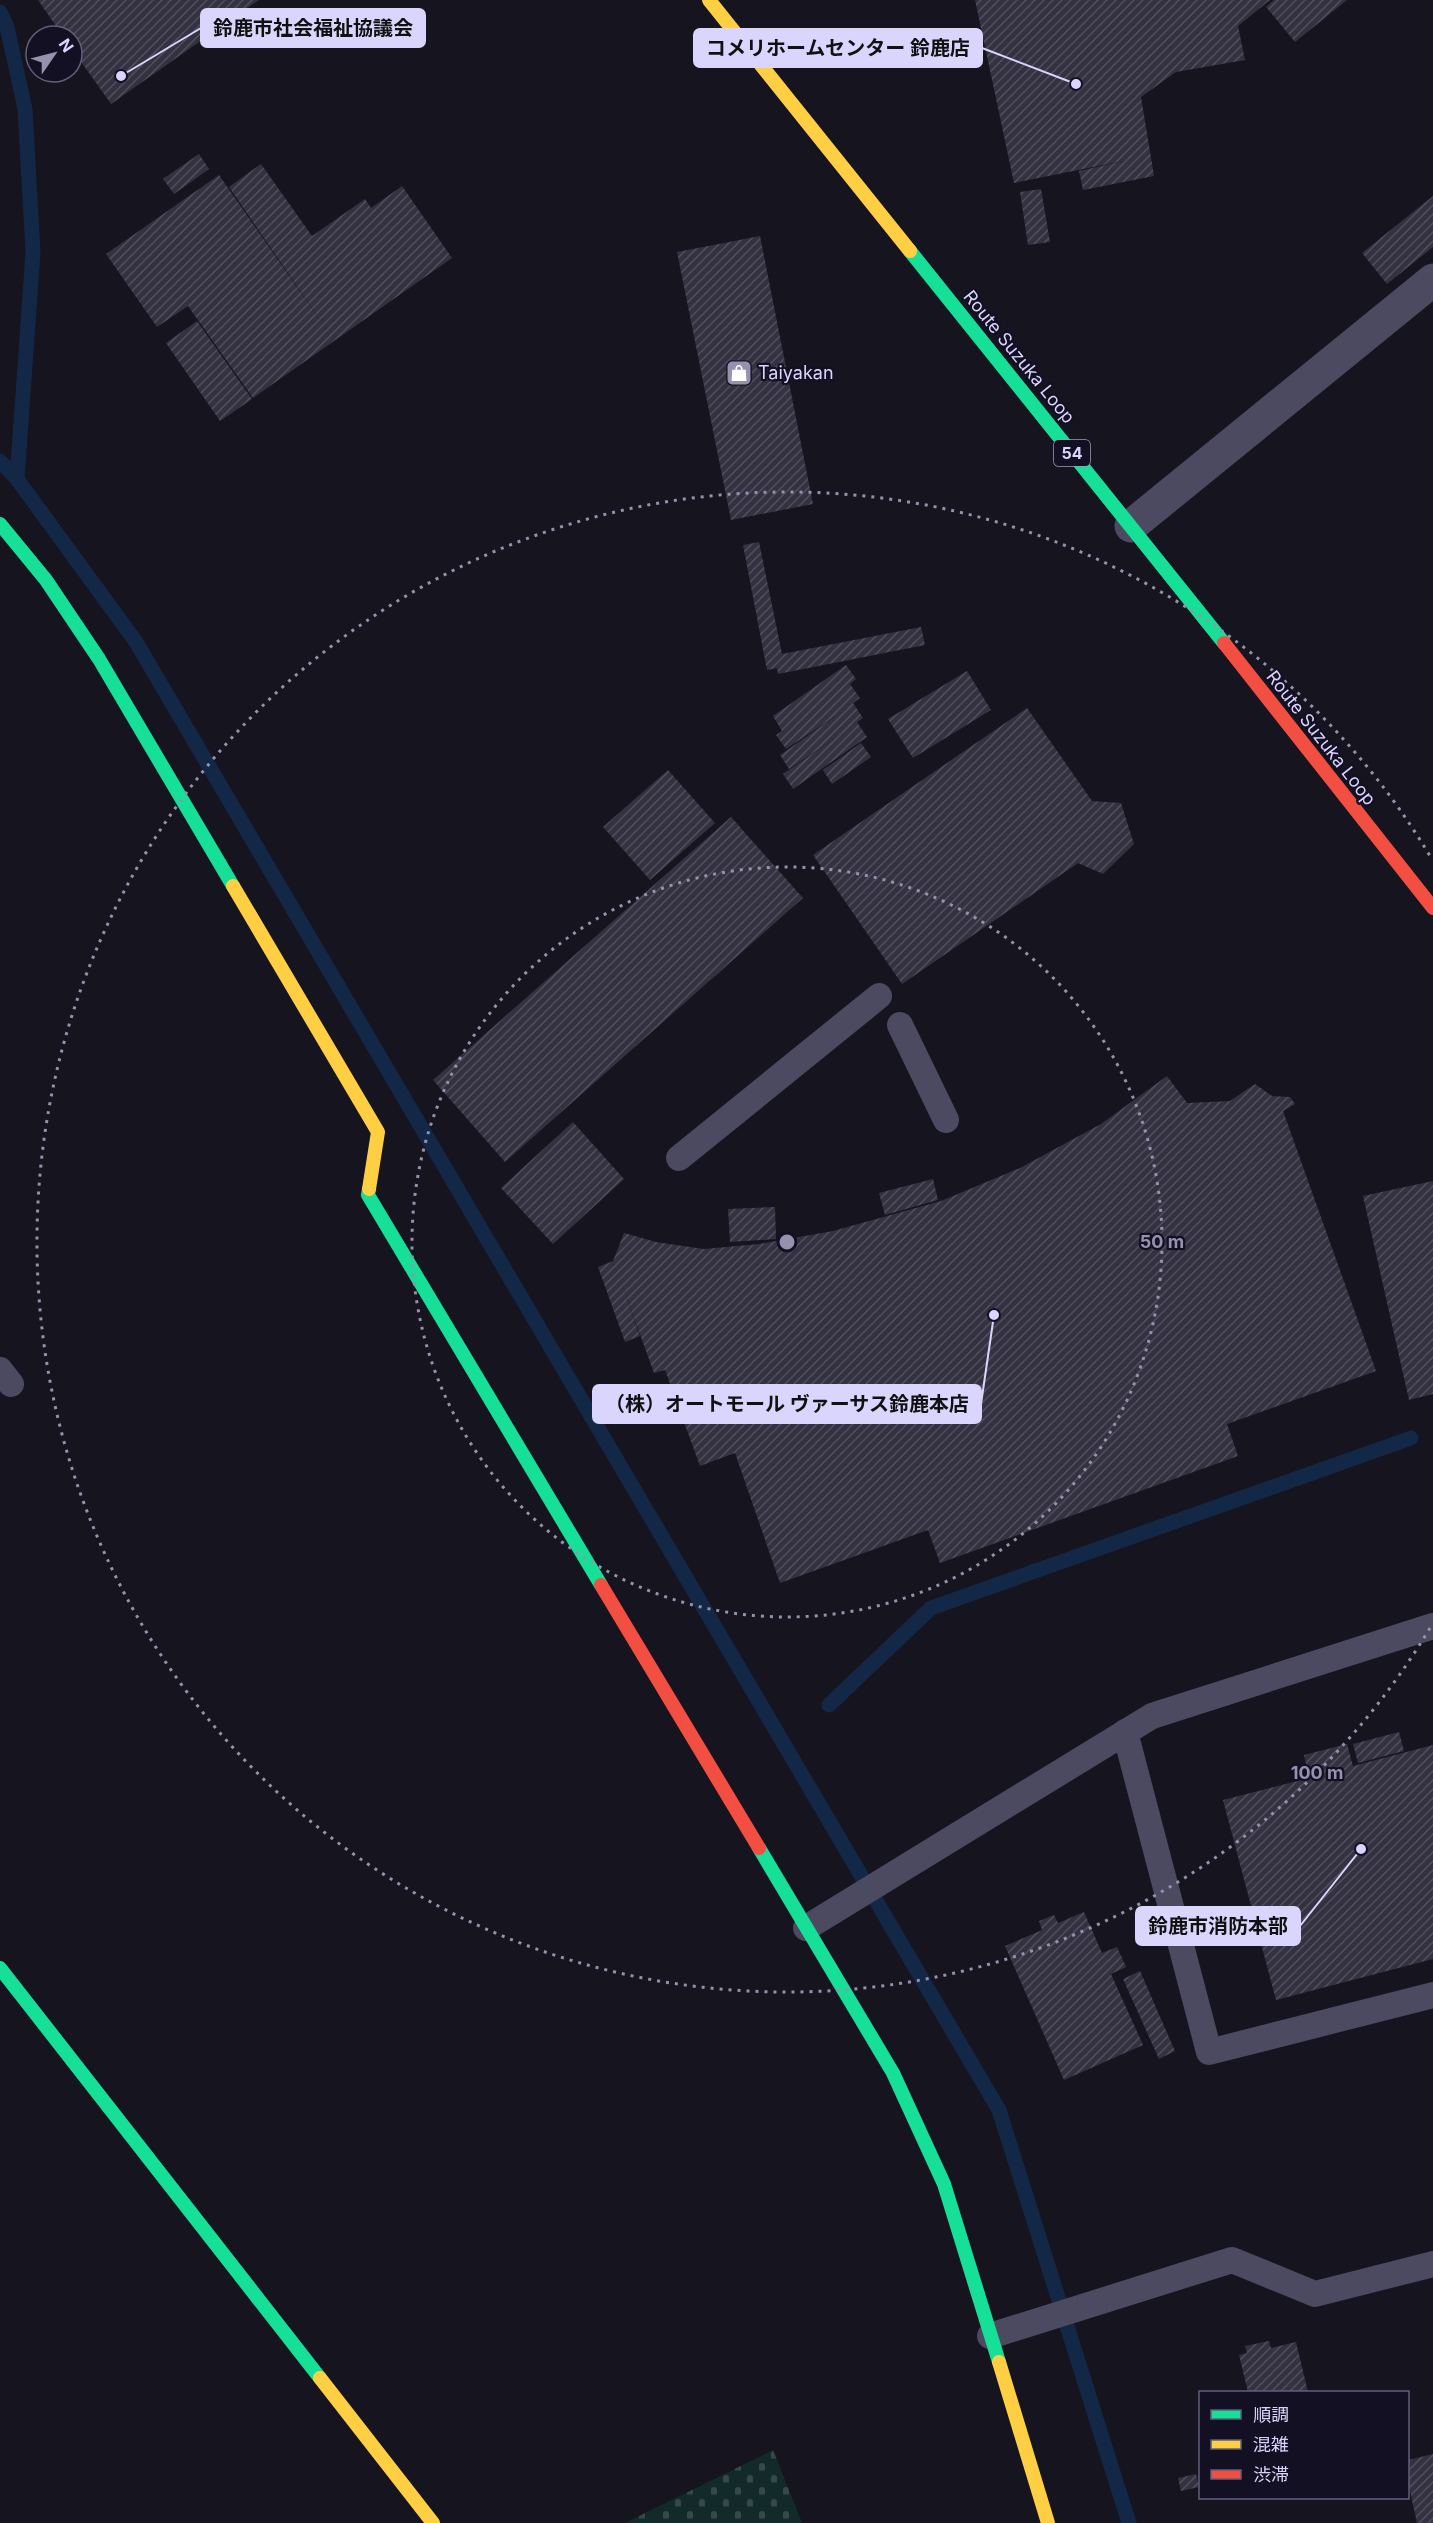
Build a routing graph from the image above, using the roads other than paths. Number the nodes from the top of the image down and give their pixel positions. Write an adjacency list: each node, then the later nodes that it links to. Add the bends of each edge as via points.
1 (709, 0): 4 (street, Route Suzuka Loop / 54)
2 (1433, 280): 4 (street)
3 (0, 524): 12 (street, via 46,580 99,659 378,1132 368,1195)
4 (1131, 526): 5 (street, Route Suzuka Loop / 54)
5 (1433, 908)
6 (879, 996): 9 (lane)
7 (900, 1025): 8 (lane)
8 (946, 1119)
9 (679, 1158)
10 (1433, 1626): 11 (lane, via 1152,1716)
11 (1125, 1732): 12 (lane); 14 (lane, via 1209,2052)
12 (806, 1928): 16 (street, via 892,2073 944,2184)
13 (0, 1968): 17 (street)
14 (1433, 1995)
15 (1433, 2264): 16 (lane, via 1315,2294 1232,2260)
16 (990, 2336): 18 (street)
17 (433, 2523)
18 (1048, 2523)

